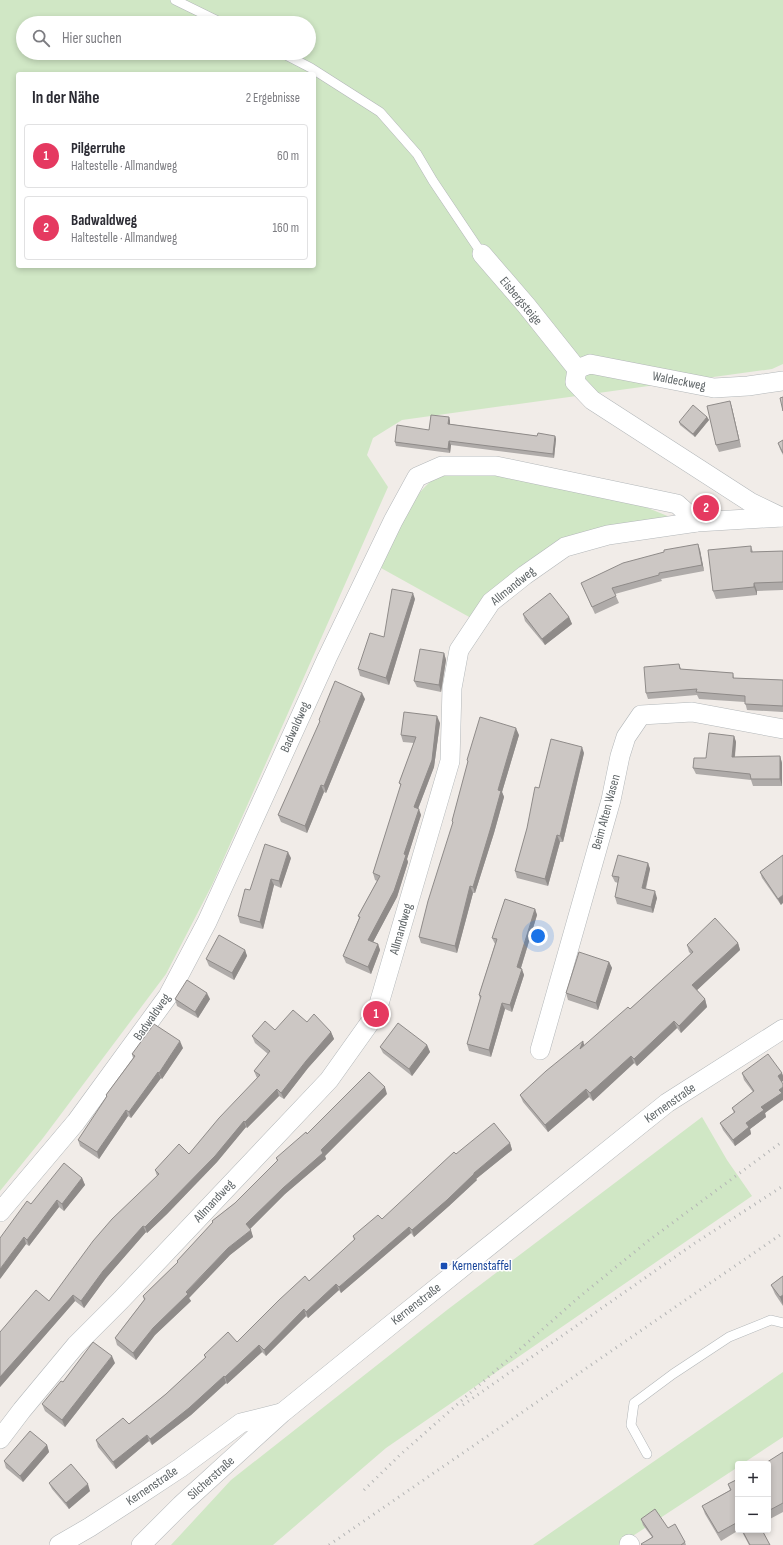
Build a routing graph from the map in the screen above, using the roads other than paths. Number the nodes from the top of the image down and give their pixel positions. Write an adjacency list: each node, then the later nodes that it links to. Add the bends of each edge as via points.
1 (176, 0): 2 (lane)
2 (208, 16)
3 (296, 60): 4 (lane, Eisbergsteige, via 380,112 418,154)
4 (482, 254): 5 (street, Eisbergsteige)
5 (576, 369): 6 (street, Waldeckweg, via 590,364 714,388); 7 (street, Eisbergsteige, via 575,382 592,400 750,502)
6 (783, 381)
7 (783, 518): 8 (street, Allmandweg)
8 (697, 522): 12 (street, Badwaldweg, via 677,504 496,466 442,466 417,478 327,658 207,922 168,996 76,1122); 15 (street, Allmandweg, via 608,535 565,548 491,602 459,650 452,688 450,761 376,1014 329,1080 76,1345)
9 (783, 729): 11 (street, Beim Alten Wasen, via 692,712 641,715 626,737 620,756 611,800)
10 (783, 1029): 14 (street, Kernenstraße, via 667,1103)
11 (540, 1050)
12 (0, 1212)
13 (783, 1323): 16 (lane, via 772,1320 729,1337 634,1403 631,1425)
14 (282, 1413): 17 (street, Kernenstraße, via 241,1423 180,1468); 18 (street, Silcherstraße)
15 (0, 1439)
16 (647, 1454)
17 (59, 1545)
18 (141, 1545)

